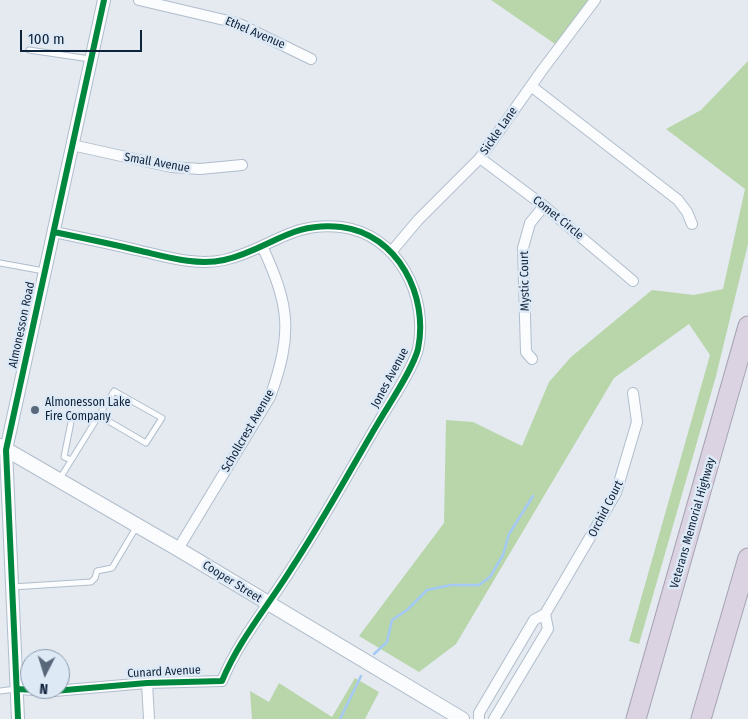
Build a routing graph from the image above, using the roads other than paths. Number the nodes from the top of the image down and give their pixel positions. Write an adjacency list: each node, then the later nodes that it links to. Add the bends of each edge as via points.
1 (104, 0): 5 (street, Almonesson Road)
2 (139, 0): 6 (street, Ethel Avenue, via 237,23)
3 (595, 0): 7 (street, Sickle Lane)
4 (30, 50): 5 (lane)
5 (91, 59): 8 (street, Almonesson Road)
6 (310, 59)
7 (531, 86): 9 (street, Sickle Lane); 12 (street, via 678,200)
8 (72, 145): 10 (street, Small Avenue, via 171,167 200,170); 13 (street, Almonesson Road)
9 (480, 158): 11 (street, Comet Circle); 15 (street, Sickle Lane)
10 (242, 164)
11 (544, 206): 18 (street, Comet Circle); 20 (street, Mystic Court, via 530,223 523,248 526,352)
12 (692, 224)
13 (54, 232): 14 (street, Jones Avenue, via 196,262 223,260); 17 (street, Almonesson Road)
14 (262, 246): 15 (street, Jones Avenue, via 287,233 320,226 362,234); 29 (street, Schollcrest Avenue, via 282,296 285,313 287,334 279,371 270,397)
15 (392, 251): 32 (street, Jones Avenue, via 410,278 418,302 418,350 310,541)
16 (0, 263): 17 (lane)
17 (45, 271): 24 (street, Almonesson Road)
18 (633, 282)
19 (748, 326): 42 (highway, Veterans Memorial Highway)
20 (532, 359)
21 (634, 393): 33 (street, Orchid Court, via 636,422 616,493)
22 (98, 416): 22 (lane, via 114,391 162,418 146,443); 25 (lane)
23 (71, 422): 25 (lane, via 64,457)
24 (3, 448): 26 (main road, Cooper Street); 27 (street, Almonesson Road)
25 (71, 460): 26 (lane)
26 (58, 480): 28 (main road, Cooper Street)
27 (4, 507): 31 (street, Almonesson Road)
28 (137, 525): 29 (main road, Cooper Street); 31 (lane, via 112,568 96,571 91,582)
29 (178, 549): 32 (main road, Cooper Street)
30 (748, 558): 43 (highway)
31 (12, 587): 35 (street, Almonesson Road)
32 (269, 604): 34 (street, Cunard Avenue, via 258,617 222,681); 39 (main road, Cooper Street)
33 (545, 614): 40 (street, Orchid Court, via 534,620 479,713); 41 (street, Orchid Court, via 548,629)
34 (147, 683): 35 (street, Cunard Avenue, via 54,691); 38 (street)
35 (17, 689): 36 (lane); 37 (street, Almonesson Road)
36 (0, 691)
37 (18, 719)
38 (149, 719)
39 (462, 719)
40 (479, 719)
41 (494, 719)
42 (636, 719)
43 (701, 719)

